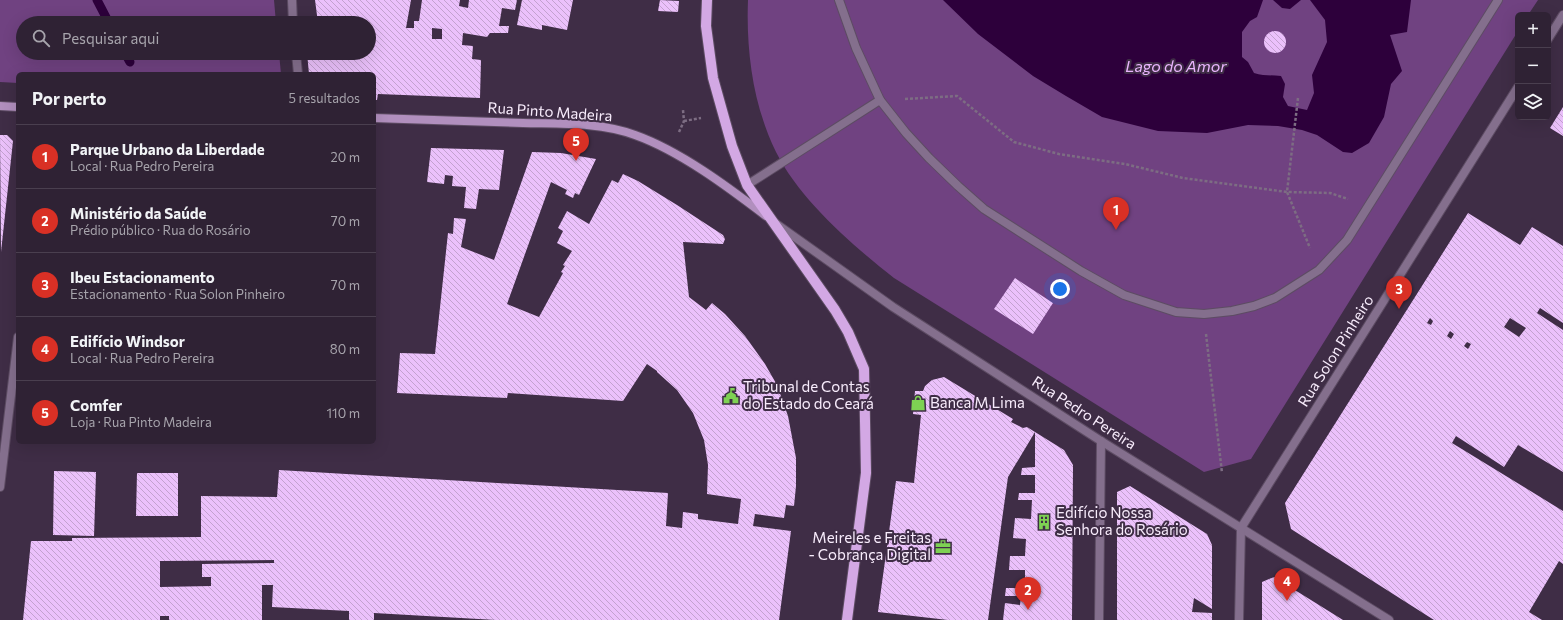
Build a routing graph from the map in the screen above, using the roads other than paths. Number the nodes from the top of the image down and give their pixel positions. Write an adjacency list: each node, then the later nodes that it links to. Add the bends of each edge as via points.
1 (292, 0): 6 (street)
2 (707, 0): 15 (main road, via 706,26 713,78 732,146)
3 (839, 0): 11 (street, via 856,48)
4 (1498, 0): 11 (street, via 1347,240 1319,270 1268,300 1232,311 1204,314 1176,312 1124,295 1081,271 984,209 906,133)
5 (1563, 15): 7 (street)
6 (293, 16)
7 (1551, 34)
8 (297, 60): 9 (street)
9 (298, 72)
10 (1515, 92): 20 (street, Rua Solon Pinheiro)
11 (880, 100): 15 (street)
12 (0, 106): 13 (main road)
13 (16, 107)
14 (376, 118): 16 (main road, Rua Pinto Madeira, via 559,124 603,127 634,134 670,151 730,189)
15 (747, 185): 16 (main road)
16 (772, 220): 18 (street, Rua Pedro Pereira, via 893,307); 21 (main road, via 848,332 864,369 866,473)
17 (16, 354): 19 (street)
18 (1102, 441): 20 (street, Rua Pedro Pereira); 22 (street)
19 (0, 487)
20 (1241, 528): 23 (street); 24 (street, Rua Pedro Pereira)
21 (847, 620)
22 (1099, 620)
23 (1239, 620)
24 (1389, 620)

